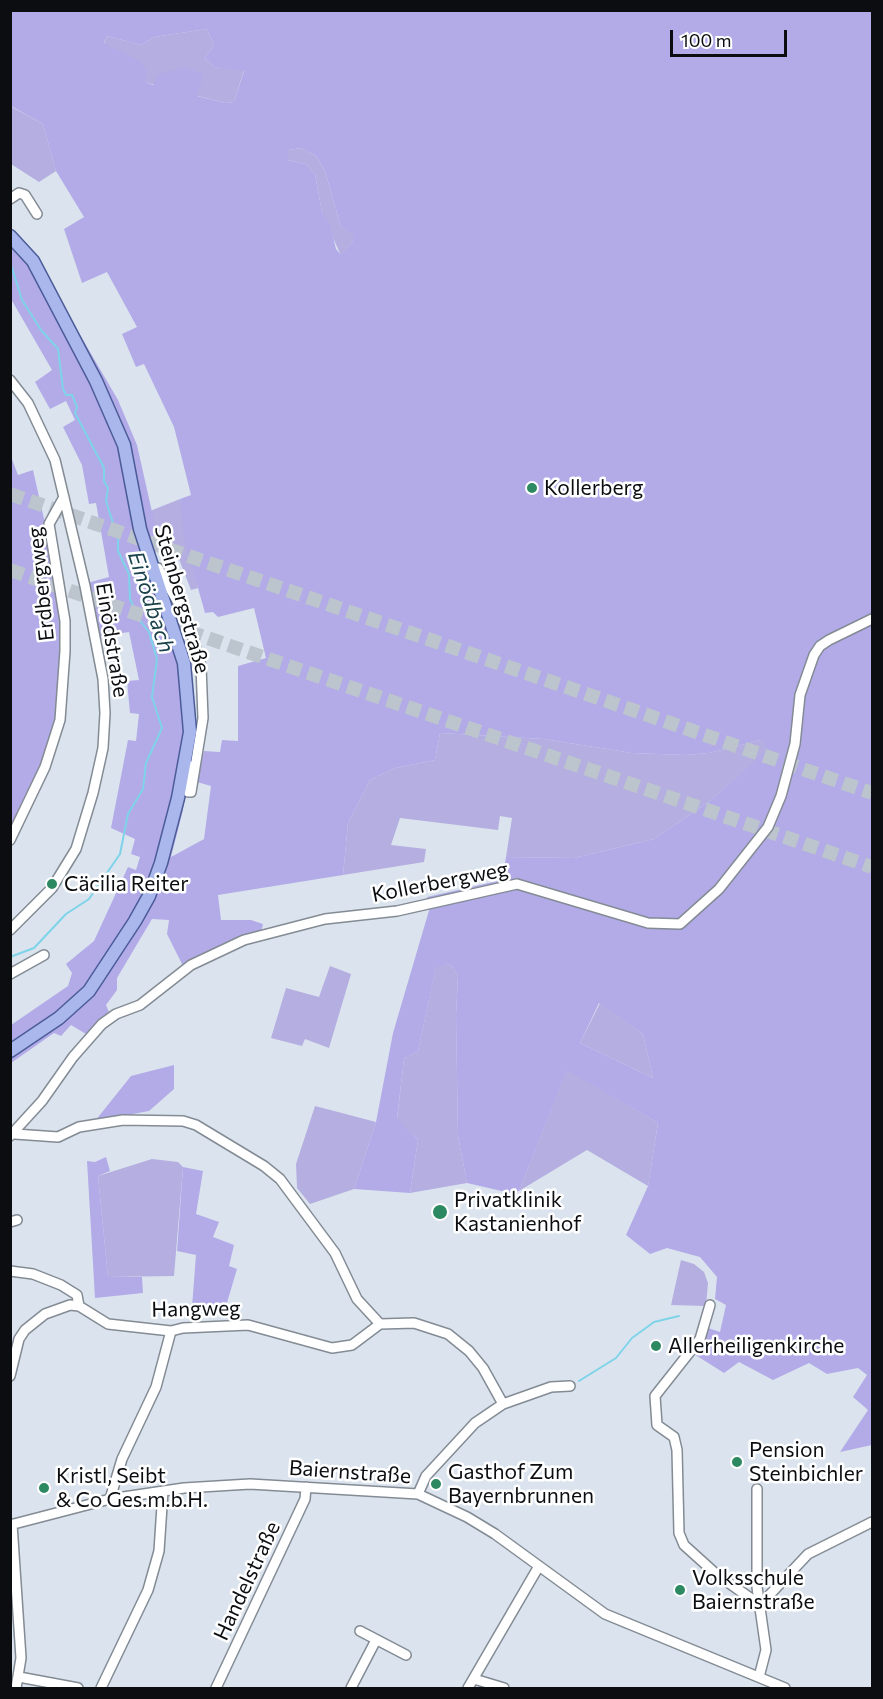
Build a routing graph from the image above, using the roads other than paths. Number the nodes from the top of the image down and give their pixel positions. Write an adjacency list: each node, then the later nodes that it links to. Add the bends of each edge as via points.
1 (10, 199): 2 (street, via 19,193 25,195)
2 (37, 214)
3 (10, 236): 6 (main road, Steinbergstraße, via 33,261 117,427)
4 (10, 380): 5 (street, Einödstraße, via 28,403 50,445)
5 (64, 497): 9 (street, Erdbergweg, via 49,524 65,621 60,720 45,767); 10 (street, Einödstraße, via 103,679 103,748 84,827 70,861 41,901)
6 (152, 568): 8 (main road, Steinbergstraße, via 184,663 190,732); 8 (street, via 158,568 187,618 201,666 203,718 191,792 188,764)
7 (873, 619): 14 (street, Kollerbergweg, via 829,640 814,655 800,695 792,754 781,796 768,827 719,889 680,924 648,923 517,884 398,911 325,919 244,940 191,965 140,1005 102,1024)
8 (184, 763): 13 (main road, Steinbergstraße, via 156,879 126,937 84,997 48,1027)
9 (10, 840)
10 (10, 930)
11 (44, 955): 12 (street)
12 (10, 974)
13 (10, 1051)
14 (13, 1135): 18 (street, via 58,1137 79,1127 123,1120 183,1121 196,1125 280,1179 335,1253 357,1299)
15 (10, 1271): 17 (street, Hangweg, via 33,1274 61,1285 77,1295)
16 (710, 1305): 33 (street, via 700,1339 656,1396 657,1425 674,1437 677,1450 680,1533 684,1545)
17 (79, 1306): 19 (street, Hangweg, via 108,1324); 20 (street, via 70,1305 45,1314)
18 (380, 1324): 19 (street, Hangweg, via 341,1348 316,1345 248,1325); 23 (street, via 414,1323 448,1334 483,1368)
19 (171, 1331): 28 (street, via 156,1387 122,1459)
20 (15, 1338): 21 (street)
21 (10, 1376)
22 (570, 1386): 23 (street, via 551,1387)
23 (503, 1404): 27 (street, via 475,1423 437,1464)
24 (306, 1487): 26 (street, Baiernstraße, via 250,1484); 27 (street, Baiernstraße); 44 (street, Handelstraße, via 300,1509)
25 (757, 1489): 33 (street)
26 (163, 1491): 28 (street, Baiernstraße); 43 (street, via 159,1551 148,1590)
27 (418, 1494): 31 (street, Baiernstraße, via 466,1517)
28 (110, 1499): 30 (street, Baiernstraße)
29 (873, 1522): 33 (street, via 808,1554)
30 (11, 1525): 32 (street)
31 (539, 1566): 38 (street, Baiernstraße, via 605,1614); 39 (street)
32 (13, 1573): 37 (street, via 21,1658)
33 (760, 1605): 38 (street, via 766,1650)
34 (360, 1631): 35 (street)
35 (376, 1640): 36 (street); 45 (street)
36 (406, 1655)
37 (19, 1677): 41 (street); 42 (street)
38 (759, 1677): 40 (street, Baiernstraße)
39 (474, 1679): 46 (street); 47 (street)
40 (772, 1686): 48 (street, Baiernstraße)
41 (16, 1689)
42 (78, 1689)
43 (101, 1689)
44 (216, 1689)
45 (351, 1689)
46 (468, 1689)
47 (504, 1689)
48 (785, 1689)

